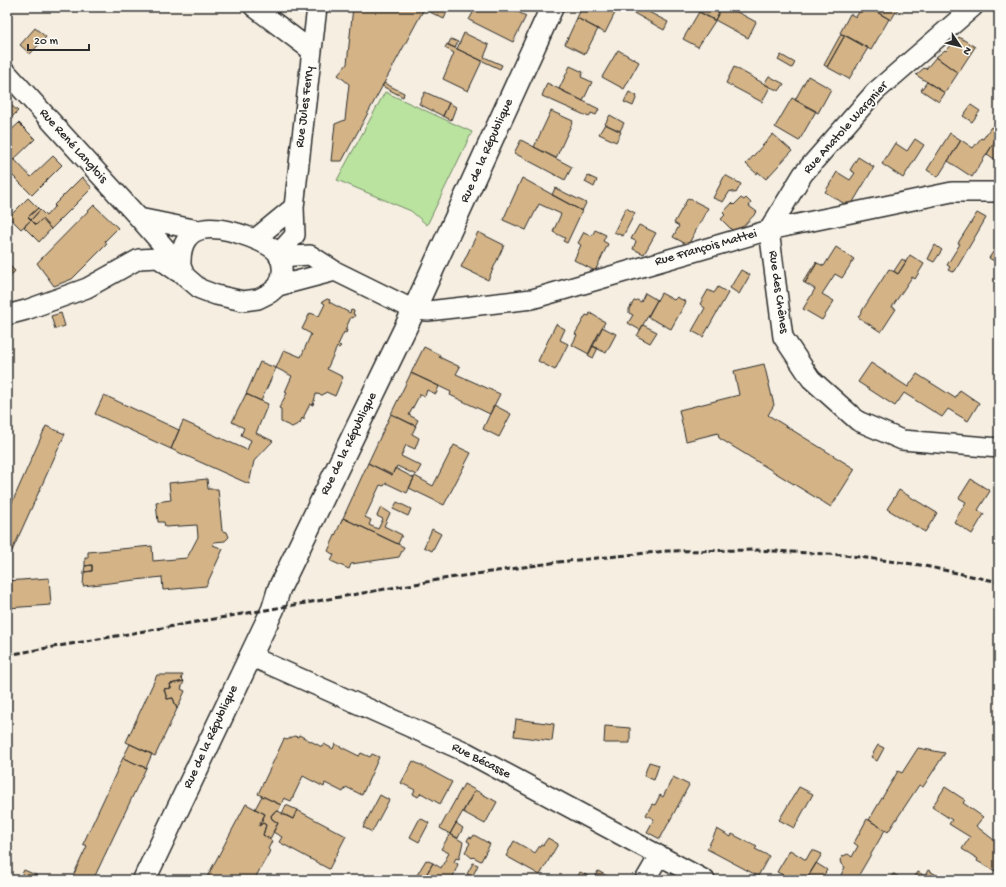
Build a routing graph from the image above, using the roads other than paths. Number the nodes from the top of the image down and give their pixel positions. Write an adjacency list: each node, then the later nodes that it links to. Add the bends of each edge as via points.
1 (254, 7): 5 (street)
2 (318, 7): 5 (street, Rue Jules Ferry)
3 (552, 7): 17 (main road, Rue de la République)
4 (973, 7): 11 (street, Rue Anatole Wargnier, via 875,92 802,174)
5 (312, 51): 8 (street, Rue Jules Ferry)
6 (7, 73): 9 (street, Rue René Langlois)
7 (999, 192): 11 (street, Rue François Mattei, via 952,192)
8 (294, 207): 12 (street); 13 (street, Rue Jules Ferry, via 295,235)
9 (139, 218): 10 (street); 14 (street, Rue René Langlois)
10 (198, 230): 12 (street, via 210,227 232,230); 14 (street, via 186,240 180,254)
11 (770, 230): 17 (street, Rue François Mattei, via 532,299 428,311); 19 (street, Rue des Chênes, via 783,337 810,379 858,421 902,440)
12 (255, 239): 13 (street, via 272,248)
13 (279, 256): 15 (street, via 310,255); 16 (street, via 282,268)
14 (183, 271): 16 (street, Rue René Langlois, via 200,289 243,301 270,294); 18 (street, via 158,258 139,259 87,288)
15 (335, 271): 16 (street, Rue René Langlois); 17 (street)
16 (278, 286)
17 (414, 310): 20 (main road, Rue de la République, via 279,589 273,609)
18 (7, 315)
19 (999, 448)
20 (250, 656): 21 (street, Rue Bécasse, via 466,752); 22 (main road, Rue de la République)
21 (659, 856): 23 (street); 24 (street, Rue Bécasse)
22 (144, 880)
23 (645, 880)
24 (705, 880)

